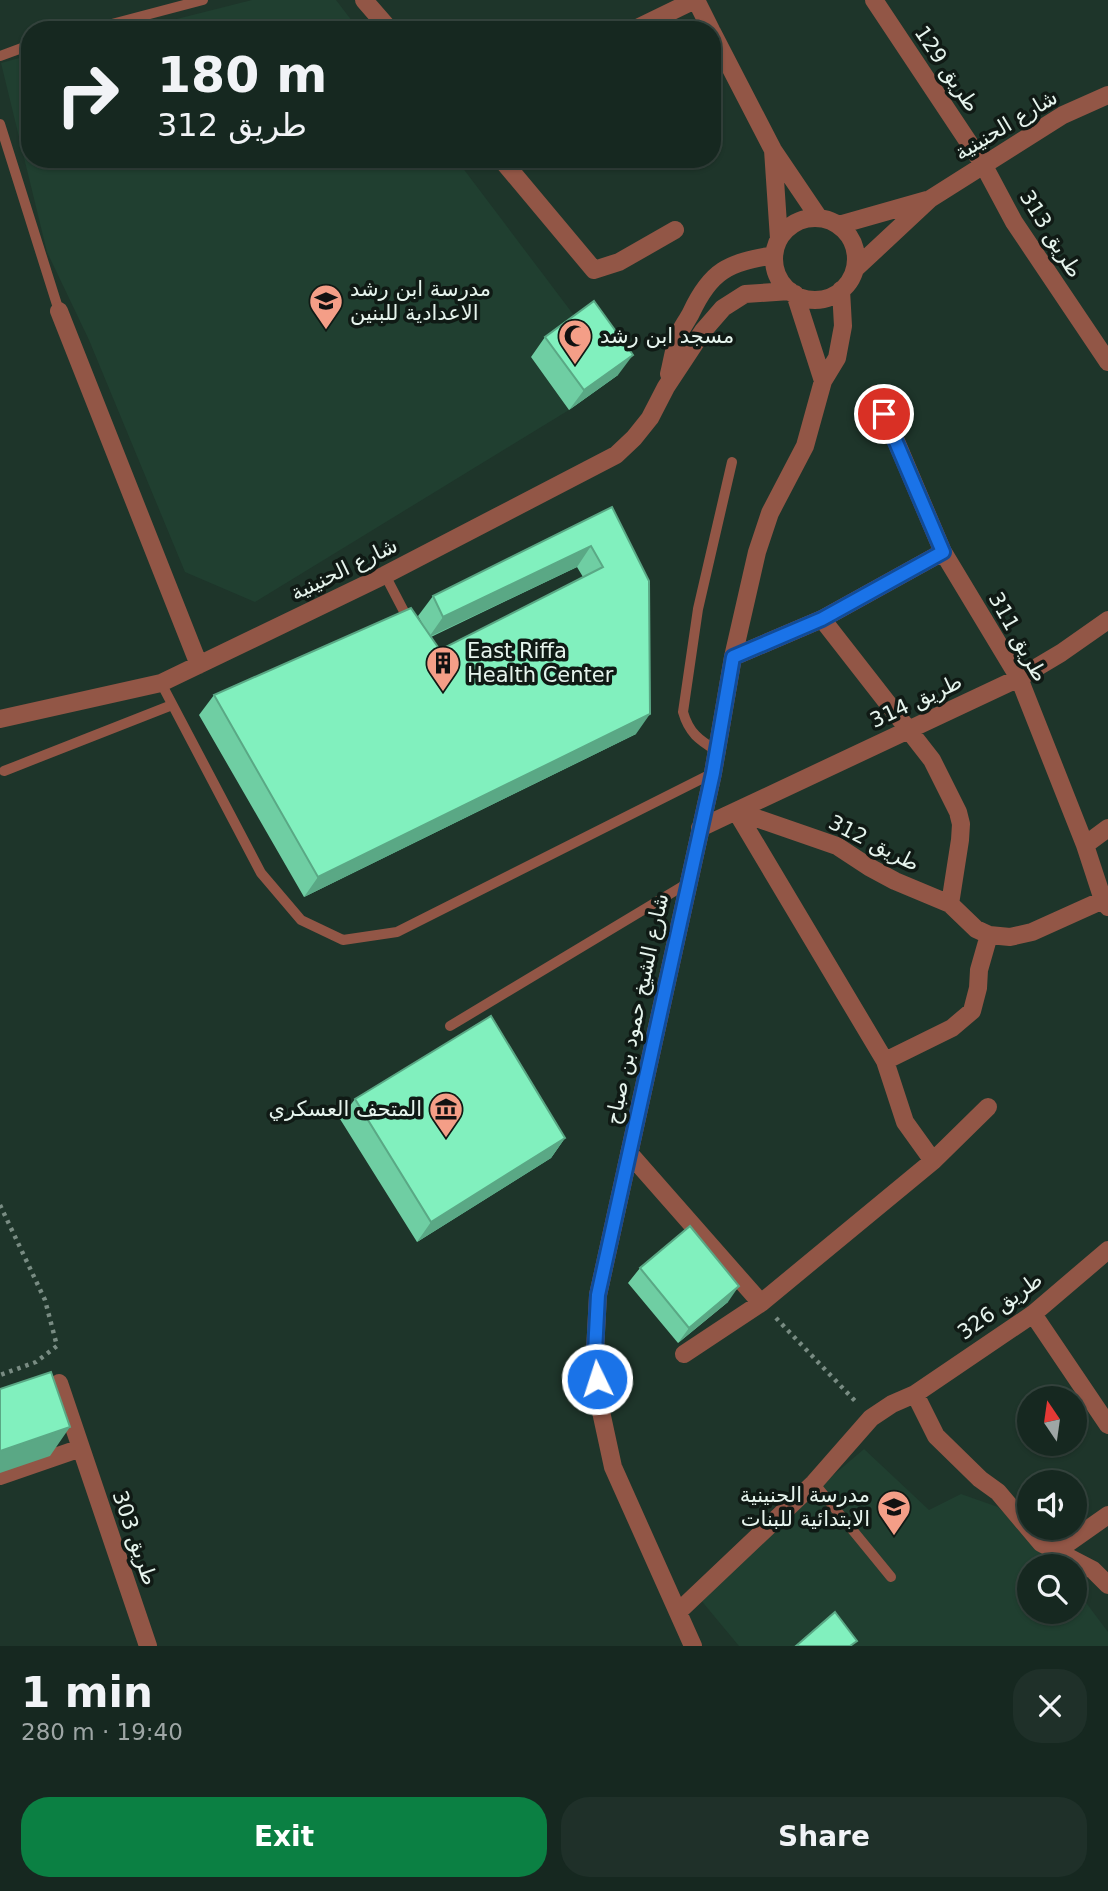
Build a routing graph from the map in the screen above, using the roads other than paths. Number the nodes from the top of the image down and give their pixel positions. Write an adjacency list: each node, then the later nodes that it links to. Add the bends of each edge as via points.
1 (203, 0): 5 (lane)
2 (364, 0): 6 (street)
3 (695, 0): 7 (street); 8 (street)
4 (874, 0): 15 (street, طريق 129)
5 (123, 21)
6 (382, 21)
7 (652, 21)
8 (707, 21)
9 (21, 48): 11 (lane)
10 (721, 48): 14 (street)
11 (0, 56)
12 (1108, 95): 15 (street, شارع الحنينية, via 1063,115)
13 (0, 124): 25 (lane)
14 (773, 149): 18 (street); 21 (street)
15 (983, 164): 17 (street, شارع الحنينية); 26 (street, طريق 313, via 1014,222)
16 (509, 168): 20 (street, via 594,270 619,262)
17 (930, 199): 19 (street, شارع الحنينية); 22 (street, شارع الحنينية)
18 (819, 218): 19 (street); 21 (street, via 803,219 789,227)
19 (839, 225): 22 (street, via 854,245)
20 (675, 230)
21 (776, 247): 24 (street, via 778,278); 28 (street, شارع الحنينية, via 710,279 678,336)
22 (855, 269): 23 (street)
23 (841, 290): 24 (street, via 827,298 811,299); 27 (street, شارع الشيخ حمود بن صباح, via 843,326 837,358)
24 (793, 293): 27 (street); 28 (street, شارع الحنينية, via 745,294 723,309)
25 (59, 311): 37 (street)
26 (1108, 362)
27 (823, 381): 36 (street, شارع الشيخ حمود بن صباح, via 805,446 770,513 757,552)
28 (666, 387): 32 (street, شارع الحنينية, via 650,418 615,455)
29 (876, 394): 31 (street, طريق 311)
30 (732, 462): 43 (lane, via 698,609 683,712 695,737)
31 (943, 552): 33 (street); 38 (street, طريق 311)
32 (386, 575): 35 (lane); 37 (street, شارع الحنينية)
33 (822, 619): 36 (street); 42 (street)
34 (1108, 620): 38 (street, طريق 314)
35 (415, 631)
36 (733, 657): 43 (street, شارع الشيخ حمود بن صباح)
37 (199, 665): 39 (street, شارع الحنينية)
38 (1019, 678): 42 (street, طريق 314); 49 (street, طريق 311)
39 (161, 683): 40 (lane); 41 (street, شارع الحنينية)
40 (172, 705): 44 (lane); 45 (lane, via 261,873 301,920 342,940 397,932)
41 (0, 719)
42 (908, 730): 46 (street, طريق 314); 52 (street, via 932,760 961,824)
43 (717, 751): 45 (street, شارع الشيخ حمود بن صباح)
44 (4, 771)
45 (713, 773): 47 (street, شارع الشيخ حمود بن صباح)
46 (736, 811): 47 (street, طريق 314); 52 (street, طريق 312, via 837,846 895,881); 55 (street)
47 (700, 828): 50 (street, شارع الشيخ حمود بن صباح)
48 (1108, 828): 49 (street)
49 (1085, 845): 51 (street, طريق 311)
50 (688, 883): 54 (lane); 57 (street, شارع الشيخ حمود بن صباح)
51 (1105, 903): 53 (street, via 1032,932)
52 (950, 904): 53 (street, طريق 312)
53 (989, 935): 55 (street, via 972,1011 952,1028)
54 (450, 1026)
55 (885, 1061): 58 (street, via 905,1122)
56 (988, 1107): 58 (street)
57 (629, 1153): 60 (street); 73 (street, شارع الشيخ حمود بن صباح, via 598,1295 595,1352 600,1407 613,1467)
58 (933, 1161): 60 (street)
59 (1108, 1251): 61 (street, طريق 326)
60 (761, 1303): 62 (street)
61 (1033, 1314): 64 (street, طريق 326); 65 (street)
62 (684, 1354)
63 (59, 1383): 66 (street, طريق 303)
64 (915, 1394): 68 (street, طريق 326, via 871,1418); 70 (street, via 936,1436 998,1492 1041,1543)
65 (1105, 1413)
66 (81, 1448): 67 (street); 74 (street, طريق 303)
67 (0, 1476)
68 (814, 1483): 71 (lane); 73 (street, طريق 326)
69 (1108, 1515): 70 (street)
70 (1057, 1551): 72 (street, via 1093,1570)
71 (891, 1577)
72 (1108, 1585)
73 (678, 1612): 75 (street, شارع الشيخ حمود بن صباح)
74 (144, 1645)
75 (693, 1646)

